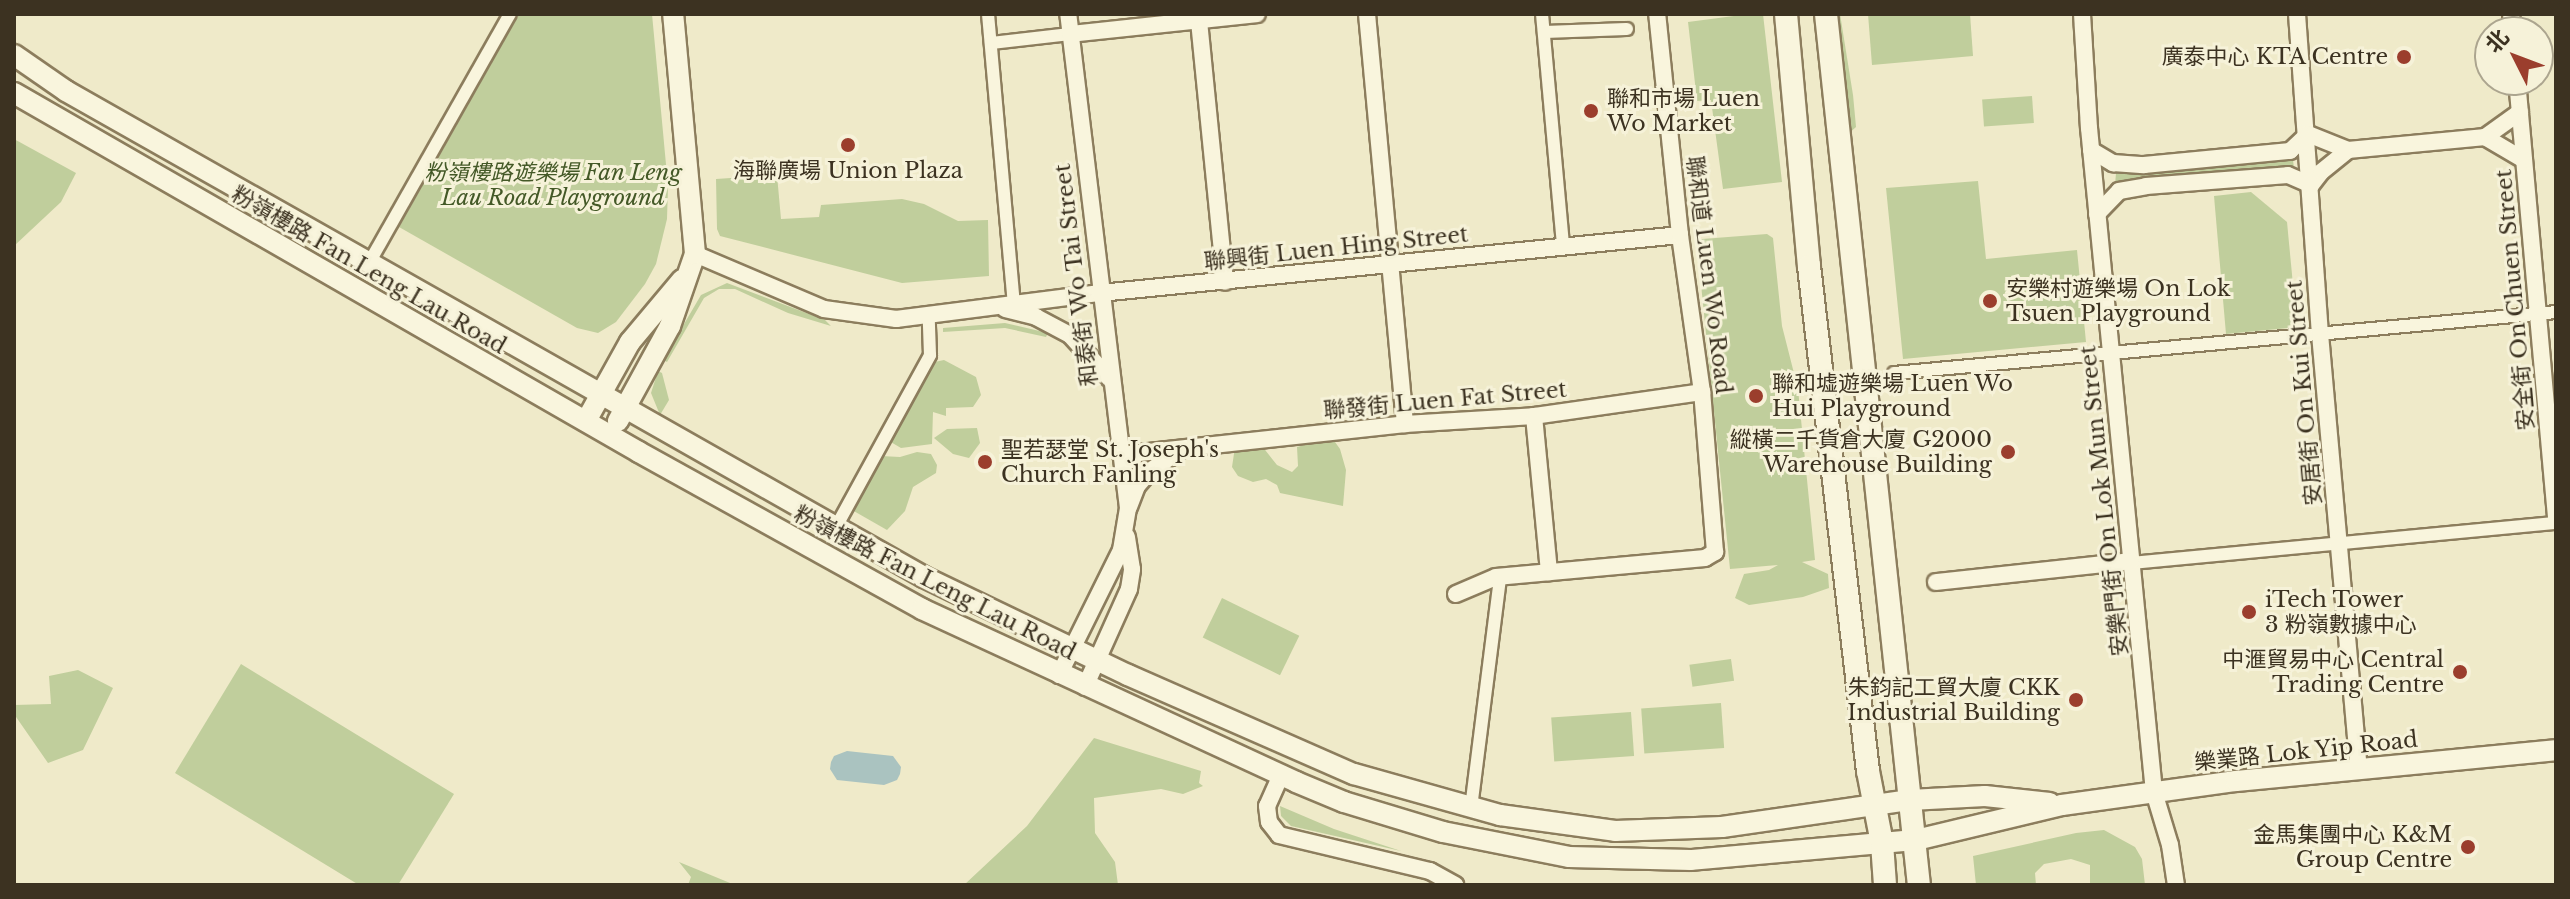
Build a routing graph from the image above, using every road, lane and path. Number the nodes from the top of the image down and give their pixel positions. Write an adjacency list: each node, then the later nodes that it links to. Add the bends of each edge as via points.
1 (510, 14): 32 (street)
2 (673, 14): 31 (street)
3 (988, 14): 17 (street)
4 (1068, 14): 16 (street, 和泰街 Wo Tai Street)
5 (1257, 14): 13 (street)
6 (1367, 14): 33 (street)
7 (1542, 14): 15 (street)
8 (1657, 14): 29 (street, 聯和道 Luen Wo Road)
9 (1786, 14): 73 (main road, via 1809,266)
10 (1826, 14): 72 (main road)
11 (2082, 14): 24 (street, 安樂門街 On Lok Mun Street)
12 (2297, 14): 22 (street, 安居街 On Kui Street)
13 (1199, 21): 16 (street); 34 (street)
14 (1627, 29): 15 (street)
15 (1544, 32): 30 (street)
16 (1070, 34): 17 (street); 35 (street, 和泰街 Wo Tai Street)
17 (991, 43): 36 (street)
18 (14, 55): 32 (street, 粉嶺樓路 Fan Leng Lau Road, via 66,91)
19 (14, 93): 49 (street, 粉嶺樓路 Fan Leng Lau Road)
20 (2518, 96): 21 (street, 安全街 On Chuen Street)
21 (2520, 112): 23 (street); 26 (street, 安全街 On Chuen Street)
22 (2308, 134): 24 (street, via 2290,151 2144,165 2113,163); 25 (street); 27 (street, 安居街 On Kui Street)
23 (2485, 137): 25 (street); 26 (street)
24 (2091, 150): 28 (street, 安樂門街 On Lok Mun Street)
25 (2348, 150): 27 (street)
26 (2524, 160): 39 (street, 安全街 On Chuen Street)
27 (2311, 185): 28 (street, via 2288,175 2141,187 2110,197); 41 (street, 安居街 On Kui Street)
28 (2097, 214): 42 (street, 安樂門街 On Lok Mun Street)
29 (1680, 235): 30 (street, 聯興街 Luen Hing Street); 45 (street, 聯和道 Luen Wo Road)
30 (1563, 247): 33 (street, 聯興街 Luen Hing Street)
31 (692, 262): 40 (street, 聯興街 Luen Hing Street, via 824,309 879,319); 46 (street, via 630,342); 47 (street, via 670,326)
32 (369, 263): 46 (street, 粉嶺樓路 Fan Leng Lau Road)
33 (1390, 264): 34 (street, 聯興街 Luen Hing Street); 50 (street)
34 (1225, 282): 35 (street, 聯興街 Luen Hing Street)
35 (1100, 293): 36 (street, 聯興街 Luen Hing Street); 44 (street, 和泰街 Wo Tai Street)
36 (1014, 304): 37 (street, 聯興街 Luen Hing Street)
37 (996, 307): 40 (street, 聯興街 Luen Hing Street); 44 (street, 聯興街 Luen Hing Street, via 1036,317 1071,336)
38 (2556, 312): 39 (street)
39 (2538, 313): 41 (street); 55 (street, 安全街 On Chuen Street)
40 (929, 317): 56 (street, via 930,355)
41 (2320, 334): 42 (street); 58 (street, 安居街 On Kui Street)
42 (2111, 352): 43 (street); 59 (street, 安樂門街 On Lok Mun Street)
43 (1894, 373)
44 (1111, 382): 53 (street, 和泰街 Wo Tai Street)
45 (1702, 392): 48 (street, 聯發街 Luen Fat Street); 60 (street, 聯和道 Luen Wo Road, via 1715,552 1705,558)
46 (601, 395): 47 (street, 粉嶺樓路 Fan Leng Lau Road); 49 (street)
47 (625, 409): 51 (street); 56 (street, 粉嶺樓路 Fan Leng Lau Road)
48 (1534, 416): 50 (street, 聯發街 Luen Fat Street); 60 (street)
49 (586, 421): 51 (street, 粉嶺樓路 Fan Leng Lau Road)
50 (1405, 424): 52 (street, 聯發街 Luen Fat Street)
51 (610, 435): 66 (street, 粉嶺樓路 Fan Leng Lau Road, via 922,609)
52 (1191, 447): 53 (street, 聯發街 Luen Fat Street); 54 (street, 聯發街 Luen Fat Street, via 1150,471)
53 (1121, 455): 54 (street, 和泰街 Wo Tai Street)
54 (1128, 508): 57 (street, 和泰街 Wo Tai Street)
55 (2556, 520): 58 (street)
56 (836, 527): 64 (street, 粉嶺樓路 Fan Leng Lau Road, via 952,591)
57 (1126, 531): 64 (street, 和泰街 Wo Tai Street); 65 (street, 和泰街 Wo Tai Street, via 1132,569 1129,589)
58 (2339, 544): 59 (street); 69 (street, 安居街 On Kui Street)
59 (2132, 562): 62 (street); 71 (street, 安樂門街 On Lok Mun Street)
60 (1549, 572): 61 (street)
61 (1500, 577): 63 (street); 75 (street)
62 (1936, 582)
63 (1456, 594)
64 (1072, 648): 65 (street, 粉嶺樓路 Fan Leng Lau Road); 66 (street, 和泰街 Wo Tai Street)
65 (1097, 660): 67 (street, 和泰街 Wo Tai Street); 75 (street, 粉嶺樓路 Fan Leng Lau Road, via 1318,759)
66 (1059, 675): 67 (street, 粉嶺樓路 Fan Leng Lau Road)
67 (1085, 687): 70 (street, 粉嶺樓路 Fan Leng Lau Road)
68 (2556, 750): 69 (street, 樂業路 Lok Yip Road)
69 (2359, 769): 71 (street, 樂業路 Lok Yip Road)
70 (1281, 775): 77 (street, 粉嶺樓路 Fan Leng Lau Road, via 1344,802 1443,832 1569,857 1691,860); 78 (street, via 1267,806 1269,822 1279,835 1430,871)
71 (2154, 792): 74 (street, 樂業路 Lok Yip Road); 81 (street, 安樂門街 On Lok Mun Street)
72 (1910, 800): 73 (street, 粉嶺樓路 Fan Leng Lau Road); 74 (street, 樂業路 Lok Yip Road, via 1985,796); 76 (main road)
73 (1875, 805): 75 (street, 粉嶺樓路 Fan Leng Lau Road, via 1722,827 1615,831); 77 (main road)
74 (2062, 805): 76 (street, 樂業路 Lok Yip Road)
75 (1471, 808)
76 (1916, 840): 77 (street, 粉嶺樓路 Fan Leng Lau Road); 80 (main road)
77 (1882, 843): 79 (main road)
78 (1455, 885)
79 (1885, 885)
80 (1919, 885)
81 (2176, 885)

